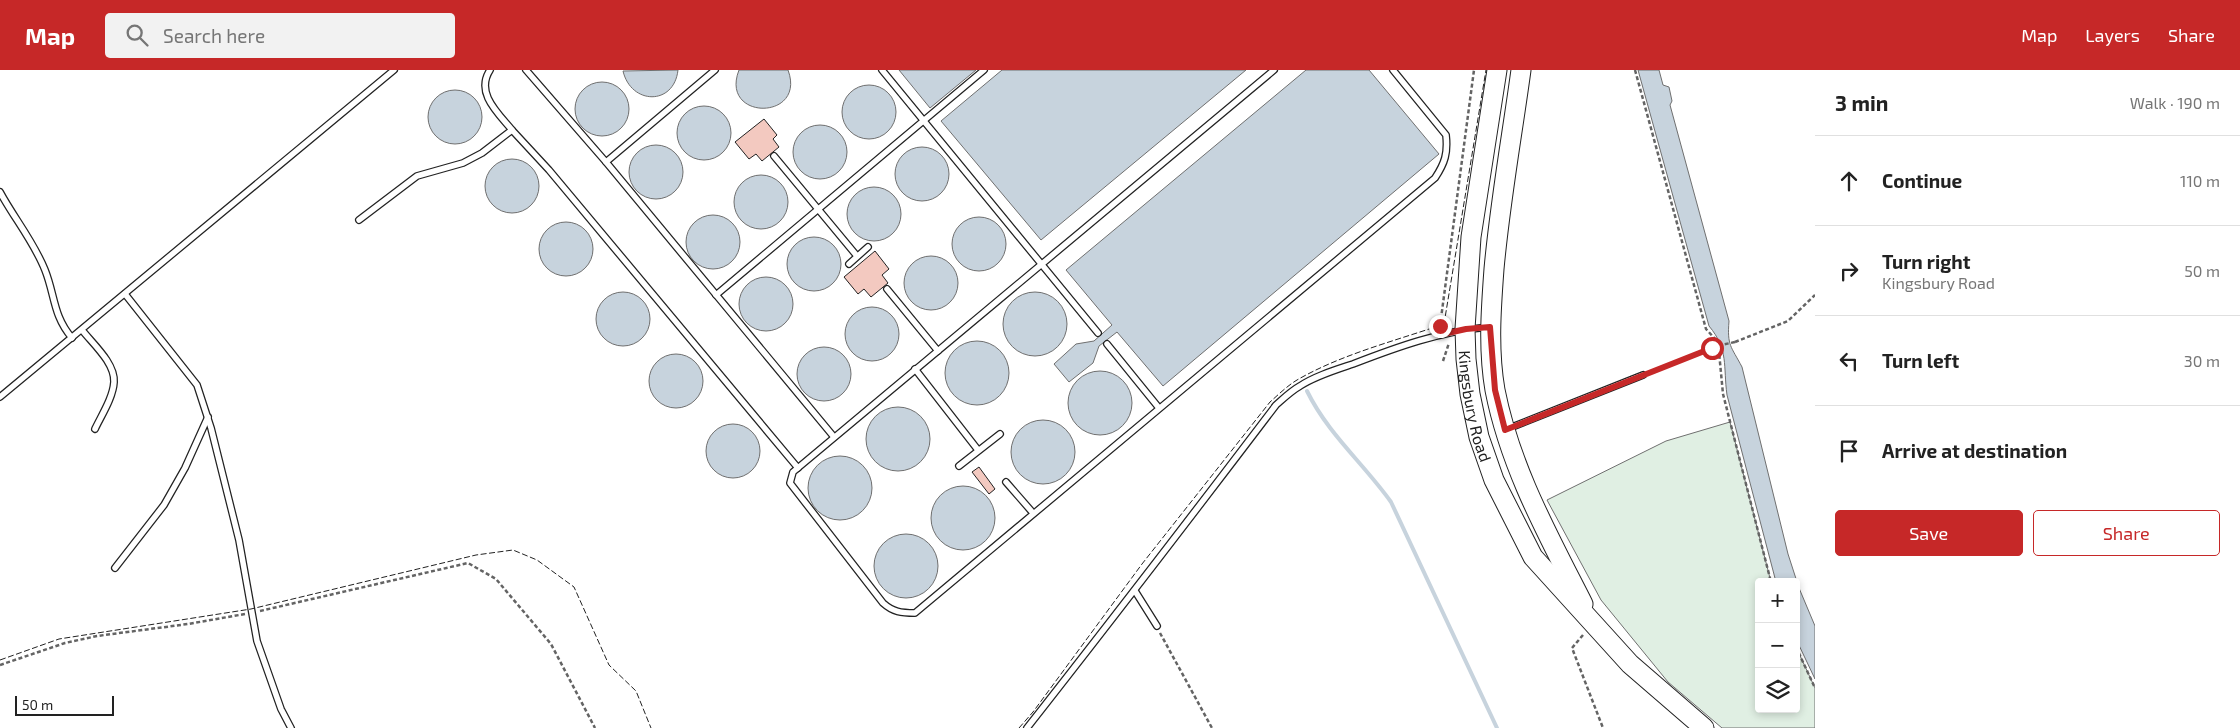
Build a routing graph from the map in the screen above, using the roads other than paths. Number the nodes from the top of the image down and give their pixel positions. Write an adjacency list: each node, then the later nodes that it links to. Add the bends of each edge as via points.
1 (394, 70): 23 (lane)
2 (490, 70): 12 (lane, via 486,77 486,97)
3 (526, 70): 14 (lane)
4 (715, 70): 14 (lane)
5 (882, 70): 11 (lane)
6 (984, 70): 11 (lane)
7 (1274, 70): 21 (lane)
8 (1393, 70): 35 (lane, via 1446,135 1448,148 1444,164 1435,178)
9 (1497, 70): 27 (main road, Kingsbury Road)
10 (1521, 70): 25 (main road, Kingsbury Road, via 1498,223)
11 (925, 120): 16 (lane); 21 (lane)
12 (512, 130): 17 (lane, via 463,163 417,176); 43 (lane)
13 (774, 156): 16 (lane)
14 (606, 162): 24 (lane)
15 (0, 192): 29 (lane, via 46,270 61,325)
16 (818, 209): 19 (lane); 24 (lane)
17 (359, 220)
18 (868, 247): 19 (lane)
19 (857, 256): 20 (lane)
20 (849, 264)
21 (1042, 264): 28 (lane); 31 (lane)
22 (887, 290): 31 (lane)
23 (125, 294): 26 (lane); 36 (lane, via 197,385)
24 (716, 295): 40 (lane)
25 (1490, 327): 27 (lane); 38 (main road, Kingsbury Road, via 1495,390)
26 (82, 330): 29 (lane); 37 (lane, via 111,368 114,382)
27 (1459, 330): 47 (lane, via 1402,346 1331,372 1300,385 1286,396); 48 (main road, Kingsbury Road, via 1479,437 1494,480 1533,557)
28 (1098, 333)
29 (72, 338): 34 (lane)
30 (1106, 344): 35 (lane)
31 (938, 351): 32 (lane)
32 (916, 370): 40 (lane); 41 (lane)
33 (1643, 375): 38 (lane)
34 (0, 397)
35 (1159, 408): 45 (lane)
36 (208, 417): 46 (lane, via 164,505); 50 (lane, via 239,540 257,641)
37 (95, 430)
38 (1505, 430): 48 (main road, Kingsbury Road, via 1513,459 1542,524)
39 (1000, 434): 41 (lane)
40 (834, 438): 43 (lane)
41 (978, 450): 42 (lane)
42 (958, 466)
43 (798, 468): 45 (lane, via 792,472 790,482 883,604 902,613 915,613)
44 (1006, 482): 45 (lane)
45 (1033, 513)
46 (114, 568)
47 (1135, 591): 49 (lane); 51 (lane)
48 (1591, 620): 52 (main road, Kingsbury Road, via 1630,664)
49 (1156, 626)
50 (291, 728)
51 (1027, 728)
52 (1704, 728)

